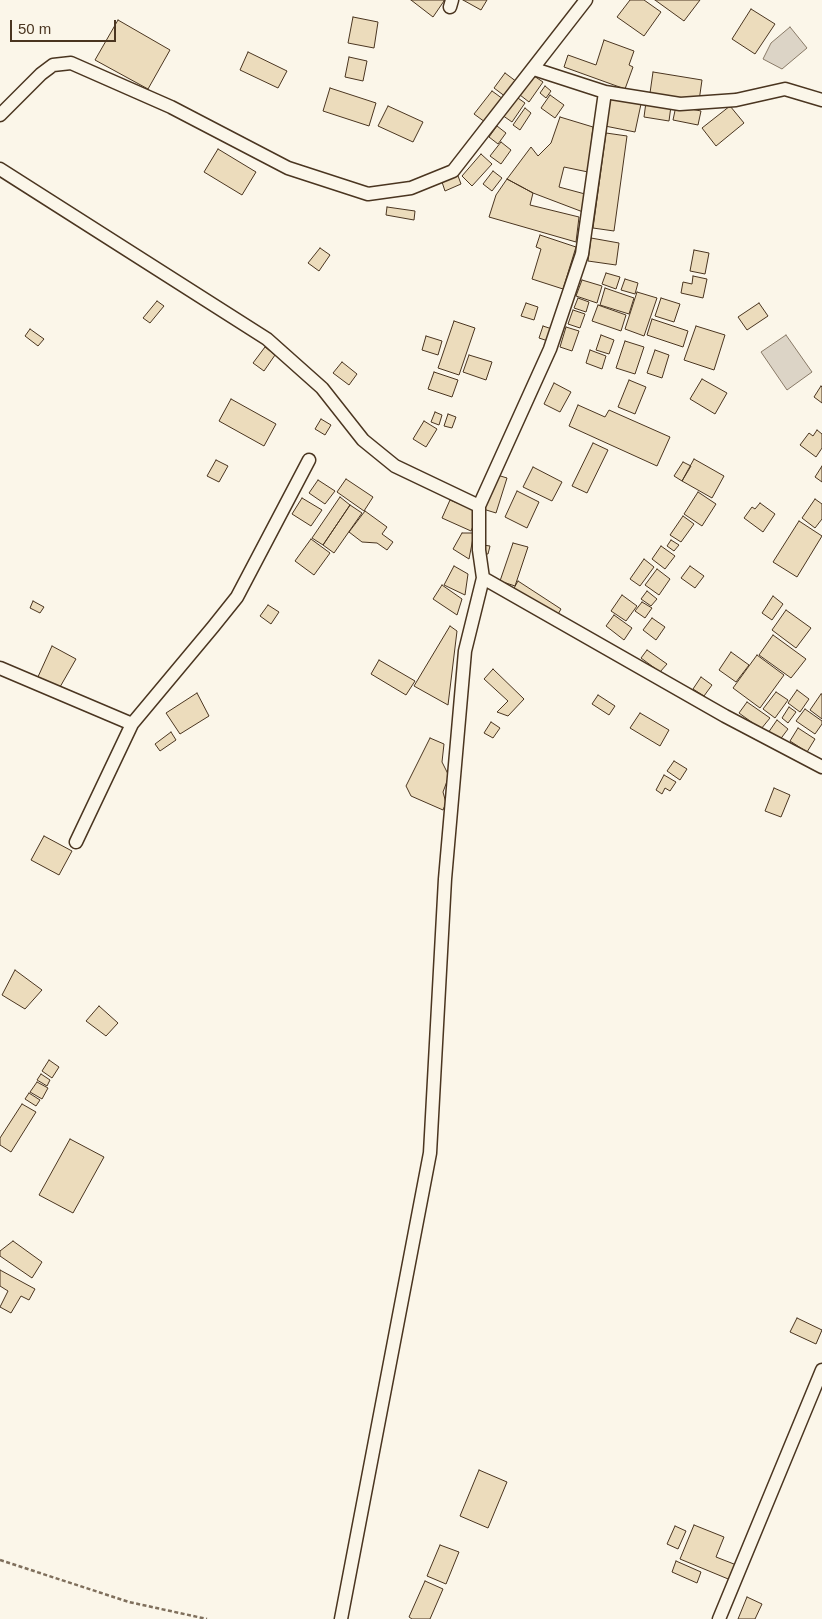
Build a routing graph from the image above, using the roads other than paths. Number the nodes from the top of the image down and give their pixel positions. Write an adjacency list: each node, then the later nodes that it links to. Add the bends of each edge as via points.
1 (586, 0): 2 (street)
2 (534, 69): 3 (street); 5 (street, via 453,171 411,188 368,194 288,168 172,107 71,63 53,65)
3 (605, 92): 4 (street, via 680,104 736,100 785,89); 8 (street, via 582,254 550,349)
4 (822, 100)
5 (0, 115)
6 (0, 169): 8 (street, via 267,339 322,388 363,440 395,466)
7 (309, 460): 11 (street, via 237,596)
8 (479, 506): 9 (street)
9 (483, 578): 12 (street, via 725,716); 15 (street, via 465,651 445,879 430,1154)
10 (0, 668): 11 (street)
11 (132, 724): 13 (street)
12 (822, 767)
13 (76, 842)
14 (822, 1370): 16 (street)
15 (341, 1619)
16 (719, 1619)

